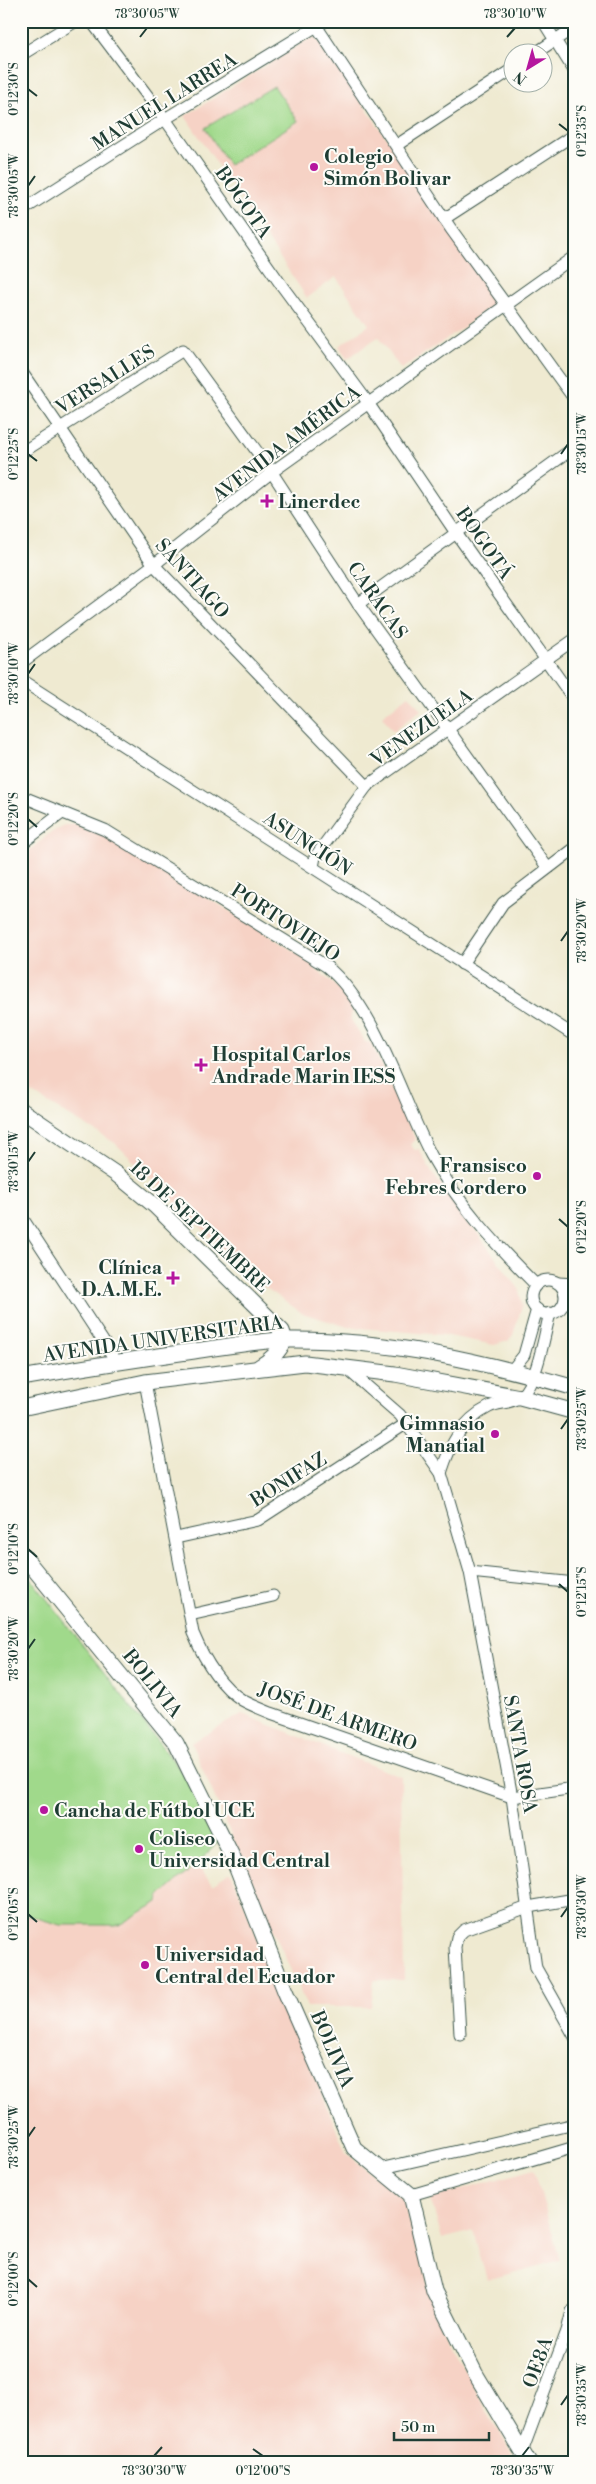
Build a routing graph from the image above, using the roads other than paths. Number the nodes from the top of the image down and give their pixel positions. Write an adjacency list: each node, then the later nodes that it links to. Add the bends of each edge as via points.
1 (76, 21): 8 (street)
2 (91, 21): 11 (street, BÓGOTA)
3 (543, 21): 6 (street)
4 (318, 23): 11 (street, MANUEL LARREA); 13 (street)
5 (575, 27): 6 (street)
6 (555, 40): 7 (street); 9 (street)
7 (552, 42)
8 (21, 55)
9 (575, 72)
10 (504, 75): 13 (street)
11 (165, 119): 14 (street, MANUEL LARREA); 21 (street, BÓGOTA)
12 (575, 134): 15 (street)
13 (397, 145): 15 (street)
14 (21, 211)
15 (444, 219): 17 (street)
16 (575, 256): 17 (street, AVENIDA AMÉRICA)
17 (507, 306): 20 (street); 21 (street, AVENIDA AMÉRICA)
18 (183, 350): 22 (street, VERSALLES); 25 (street, CARACAS)
19 (21, 371): 22 (street, SANTIAGO)
20 (575, 400)
21 (368, 403): 25 (street, AVENIDA AMÉRICA); 26 (street, BOGOTÁ)
22 (59, 429): 24 (street, VERSALLES); 27 (street, SANTIAGO)
23 (575, 447): 26 (street)
24 (21, 453)
25 (272, 472): 27 (street, AVENIDA AMÉRICA); 28 (street, CARACAS)
26 (456, 534): 28 (street); 30 (street, BOGOTÁ)
27 (154, 564): 31 (street, AVENIDA AMÉRICA); 35 (street, SANTIAGO)
28 (358, 604): 34 (street, CARACAS)
29 (575, 639): 30 (street, VENEZUELA)
30 (545, 660): 33 (street, BOGOTÁ); 34 (street, VENEZUELA)
31 (21, 662)
32 (21, 680): 40 (street, ASUNCIÓN)
33 (575, 701)
34 (449, 730): 35 (street, VENEZUELA); 41 (street, CARACAS)
35 (367, 786): 40 (street, VENEZUELA, via 314,858)
36 (21, 796): 37 (street, PORTOVIEJO)
37 (62, 813): 38 (street); 48 (street, PORTOVIEJO, via 105,830 326,966 341,979 364,1012 431,1154 453,1192 476,1222)
38 (21, 844)
39 (575, 848): 41 (street)
40 (313, 867): 42 (street, ASUNCIÓN)
41 (547, 867): 42 (street, via 503,903)
42 (462, 964): 43 (street, ASUNCIÓN)
43 (575, 1036)
44 (22, 1112): 52 (street, 18 DE SEPTIEMBRE, via 116,1174 155,1206 282,1331)
45 (21, 1216): 53 (street)
46 (558, 1283): 47 (street); 48 (street, via 546,1280); 49 (street)
47 (575, 1284)
48 (536, 1285): 50 (street, via 532,1300)
49 (570, 1304): 51 (street)
50 (537, 1309): 51 (street); 56 (street, via 524,1355)
51 (550, 1313): 57 (street)
52 (285, 1340): 53 (street, AVENIDA UNIVERSITARIA); 55 (street, via 271,1360); 56 (street, AVENIDA UNIVERSITARIA, via 417,1351)
53 (116, 1361): 58 (street, AVENIDA UNIVERSITARIA)
54 (344, 1367): 55 (street, via 305,1363); 61 (street); 64 (street, SANTA ROSA)
55 (257, 1368): 59 (street)
56 (511, 1371): 57 (street, AVENIDA UNIVERSITARIA)
57 (534, 1376): 60 (street, AVENIDA UNIVERSITARIA); 61 (street)
58 (21, 1378)
59 (145, 1382): 62 (street); 66 (street, JOSÉ DE ARMERO)
60 (575, 1388)
61 (520, 1397): 63 (street); 65 (street, via 489,1407 472,1418 450,1446)
62 (21, 1408)
63 (575, 1412)
64 (407, 1423): 65 (street, SANTA ROSA); 66 (street, BONIFAZ, via 258,1520)
65 (441, 1473): 68 (street, SANTA ROSA)
66 (176, 1538): 71 (street, JOSÉ DE ARMERO)
67 (21, 1553): 80 (street, BOLIVIA, via 176,1742 232,1856 354,2148)
68 (470, 1572): 69 (street); 73 (street, SANTA ROSA)
69 (575, 1583)
70 (273, 1596): 71 (street)
71 (190, 1615): 73 (street, JOSÉ DE ARMERO, via 202,1654 219,1678 241,1699 270,1713)
72 (575, 1788): 73 (street, JOSÉ DE ARMERO)
73 (512, 1797): 75 (street, SANTA ROSA)
74 (575, 1899): 75 (street)
75 (528, 1907): 76 (street, via 464,1930 457,1937); 77 (street, SANTA ROSA, via 536,1968)
76 (460, 2034)
77 (575, 2037)
78 (575, 2124): 80 (street)
79 (575, 2147): 81 (street)
80 (379, 2169): 81 (street, BOLIVIA)
81 (411, 2195): 83 (street, via 434,2291 475,2373)
82 (572, 2311): 83 (street, OE8A)
83 (525, 2457)

